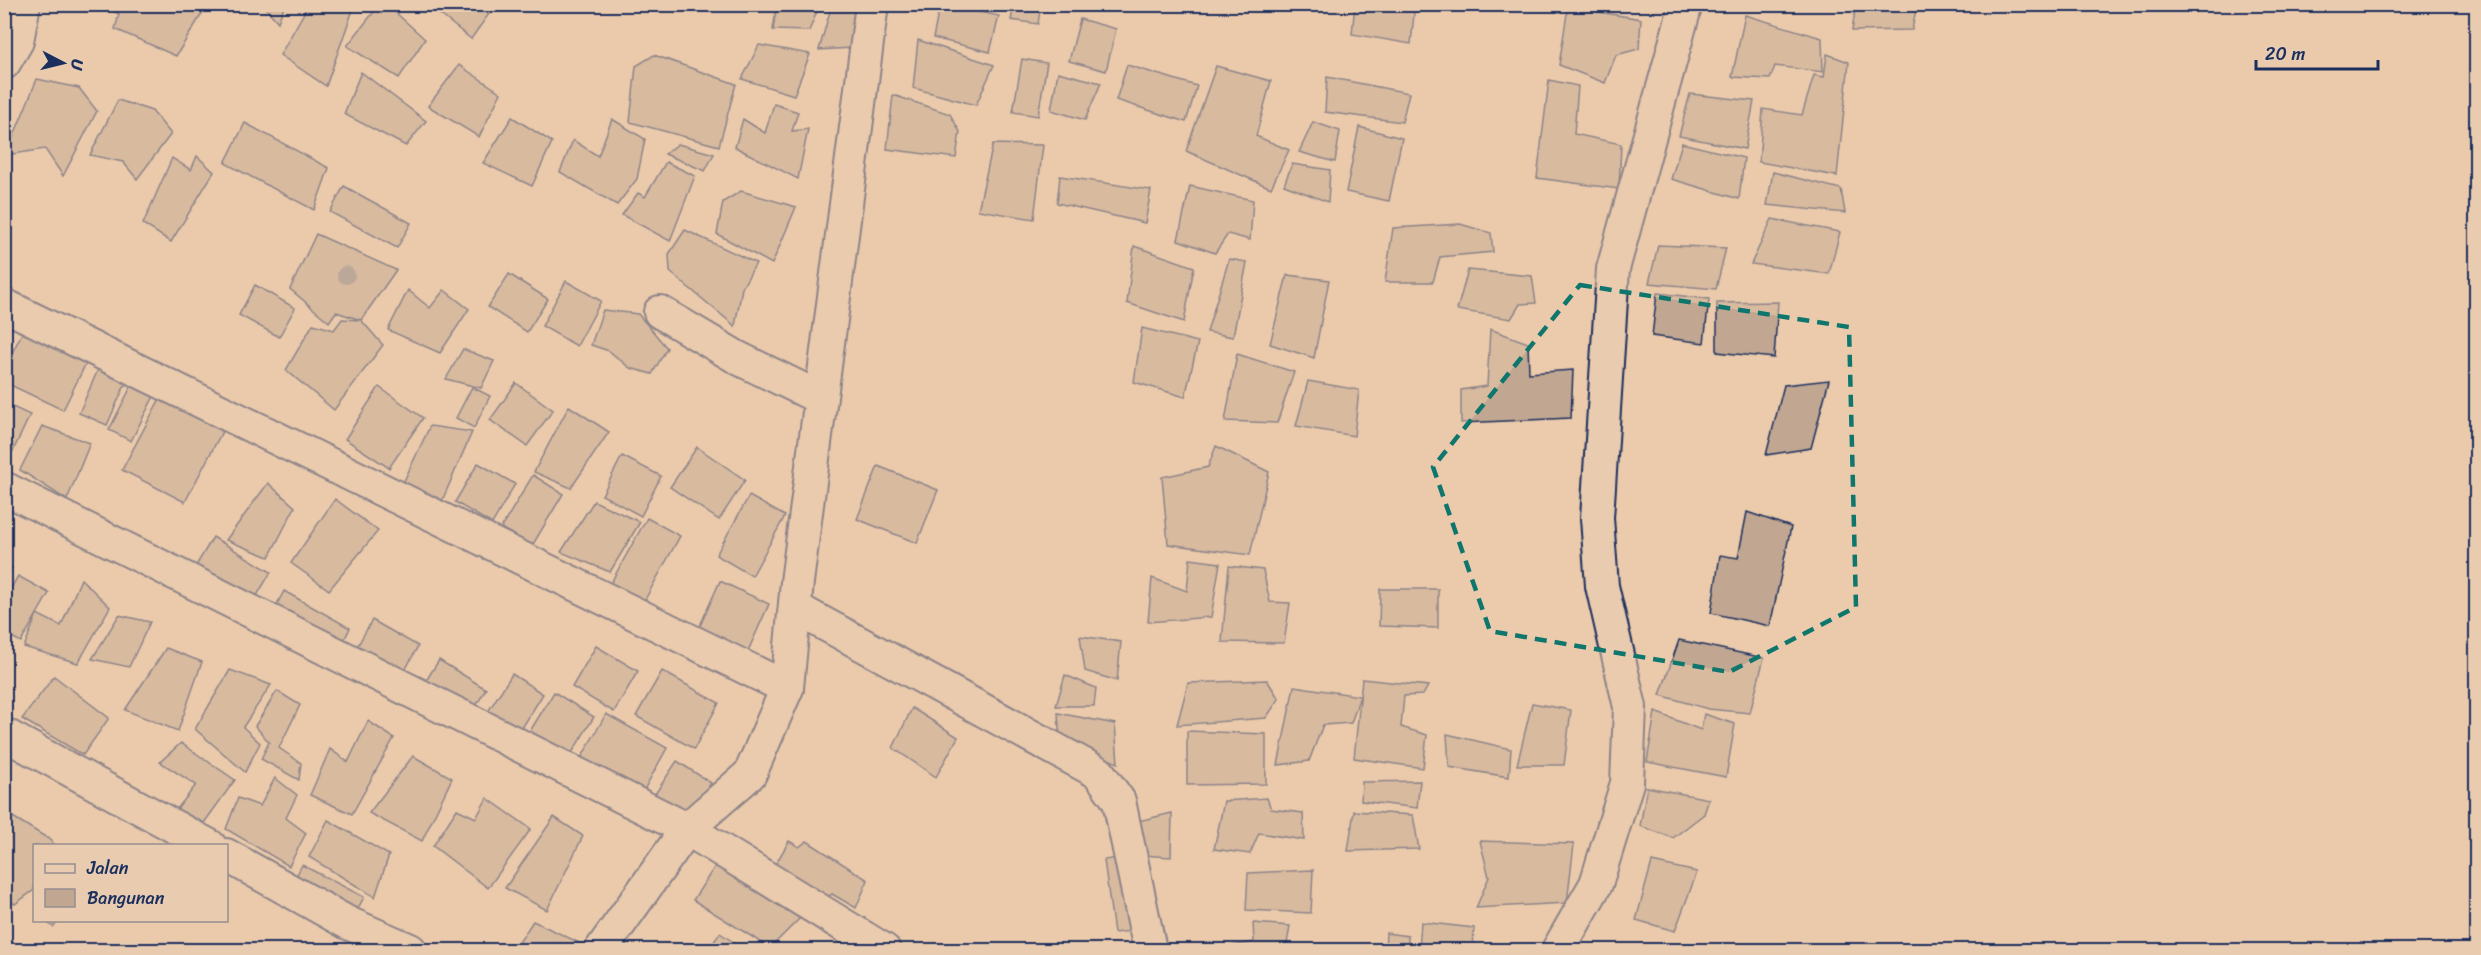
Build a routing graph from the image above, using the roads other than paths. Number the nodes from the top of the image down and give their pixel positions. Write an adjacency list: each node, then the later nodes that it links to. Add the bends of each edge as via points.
1 (24, 4): 4 (street, via 17,41)
2 (872, 4): 7 (street)
3 (1686, 4): 19 (street, via 1612,281 1597,518 1602,586 1630,707 1627,783 1596,884)
4 (4, 63)
5 (4, 305): 10 (street)
6 (660, 312): 7 (street, via 738,358)
7 (820, 398): 9 (street)
8 (4, 488): 12 (street)
9 (795, 608): 10 (street); 18 (street, via 1099,773 1119,801)
10 (787, 688): 12 (street, via 750,774)
11 (4, 734): 13 (street)
12 (687, 829): 16 (street); 17 (street)
13 (206, 844)
14 (228, 856): 15 (street, via 348,923)
15 (410, 951)
16 (601, 951)
17 (884, 951)
18 (1150, 951)
19 (1558, 951)

